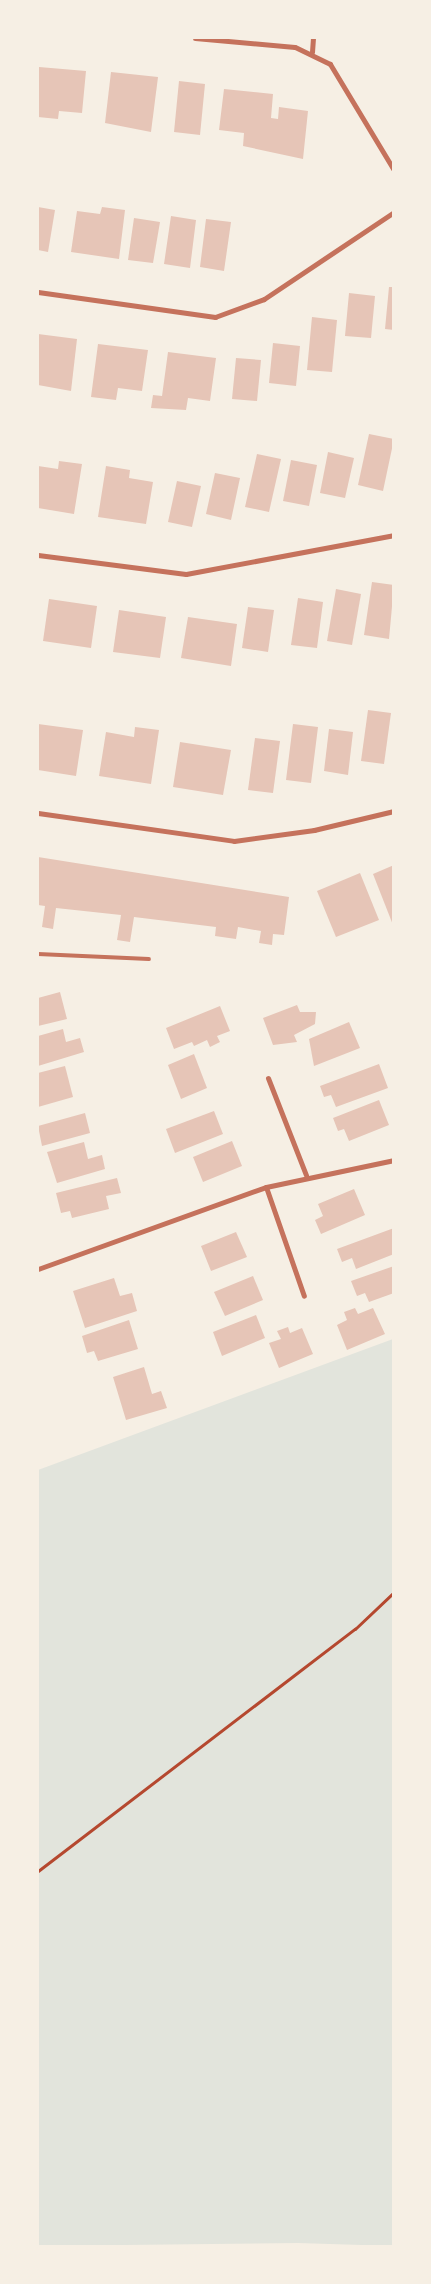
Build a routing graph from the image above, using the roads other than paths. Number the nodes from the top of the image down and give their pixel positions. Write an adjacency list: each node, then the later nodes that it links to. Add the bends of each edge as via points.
1 (195, 38): 3 (street)
2 (313, 38): 3 (street)
3 (312, 52): 4 (street, via 330,64 343,81)
4 (394, 170)
5 (394, 212): 6 (street, via 264,299 215,318)
6 (38, 292)
7 (394, 535): 8 (street, via 186,574)
8 (38, 555)
9 (394, 811): 10 (street, via 314,830 234,841)
10 (38, 813)
11 (38, 954): 12 (lane)
12 (149, 959)
13 (268, 1078): 15 (street)
14 (394, 1160): 15 (street)
15 (306, 1176): 16 (street)
16 (266, 1187): 17 (street); 18 (street)
17 (38, 1269)
18 (304, 1296)

